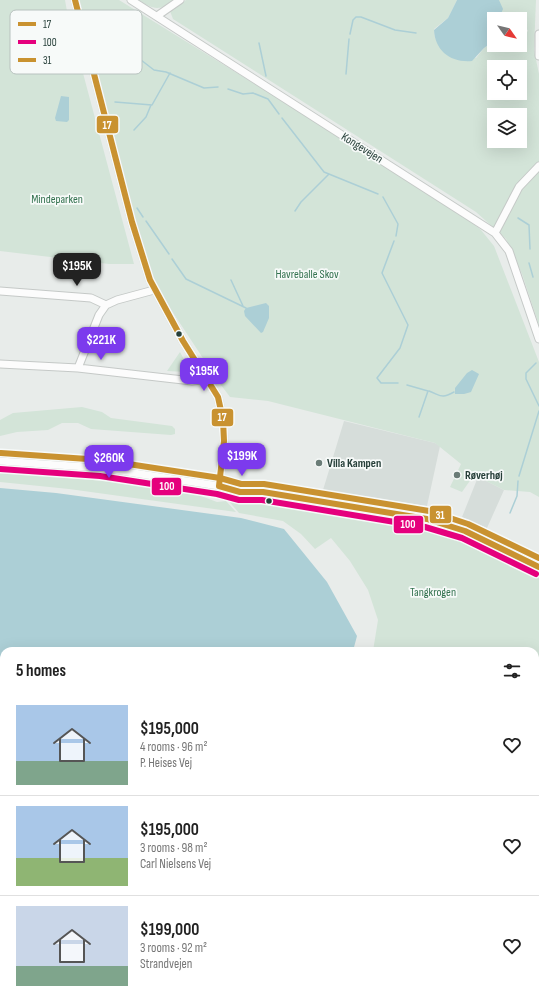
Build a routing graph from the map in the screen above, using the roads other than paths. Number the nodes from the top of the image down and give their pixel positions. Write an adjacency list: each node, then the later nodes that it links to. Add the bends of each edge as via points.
1 (75, 0): 4 (street)
2 (131, 0): 5 (street, Kongevejen)
3 (180, 0): 5 (street)
4 (78, 10)
5 (157, 16): 10 (street, Kongevejen)
6 (539, 34): 7 (street)
7 (539, 56)
8 (94, 74): 11 (street, via 132,222)
9 (539, 166): 10 (street, via 519,187)
10 (495, 233): 14 (street, Kongevejen, via 508,251)
11 (154, 290): 13 (street); 17 (street)
12 (0, 291): 13 (street, via 91,298)
13 (106, 305): 16 (street, via 99,315)
14 (539, 339)
15 (0, 364): 16 (street)
16 (78, 368): 17 (street, via 192,381)
17 (206, 378): 19 (street, via 218,397 223,420 224,441)
18 (0, 460): 19 (street, via 101,468)
19 (219, 486): 20 (street, via 229,485 427,518 465,531)
20 (539, 567)

